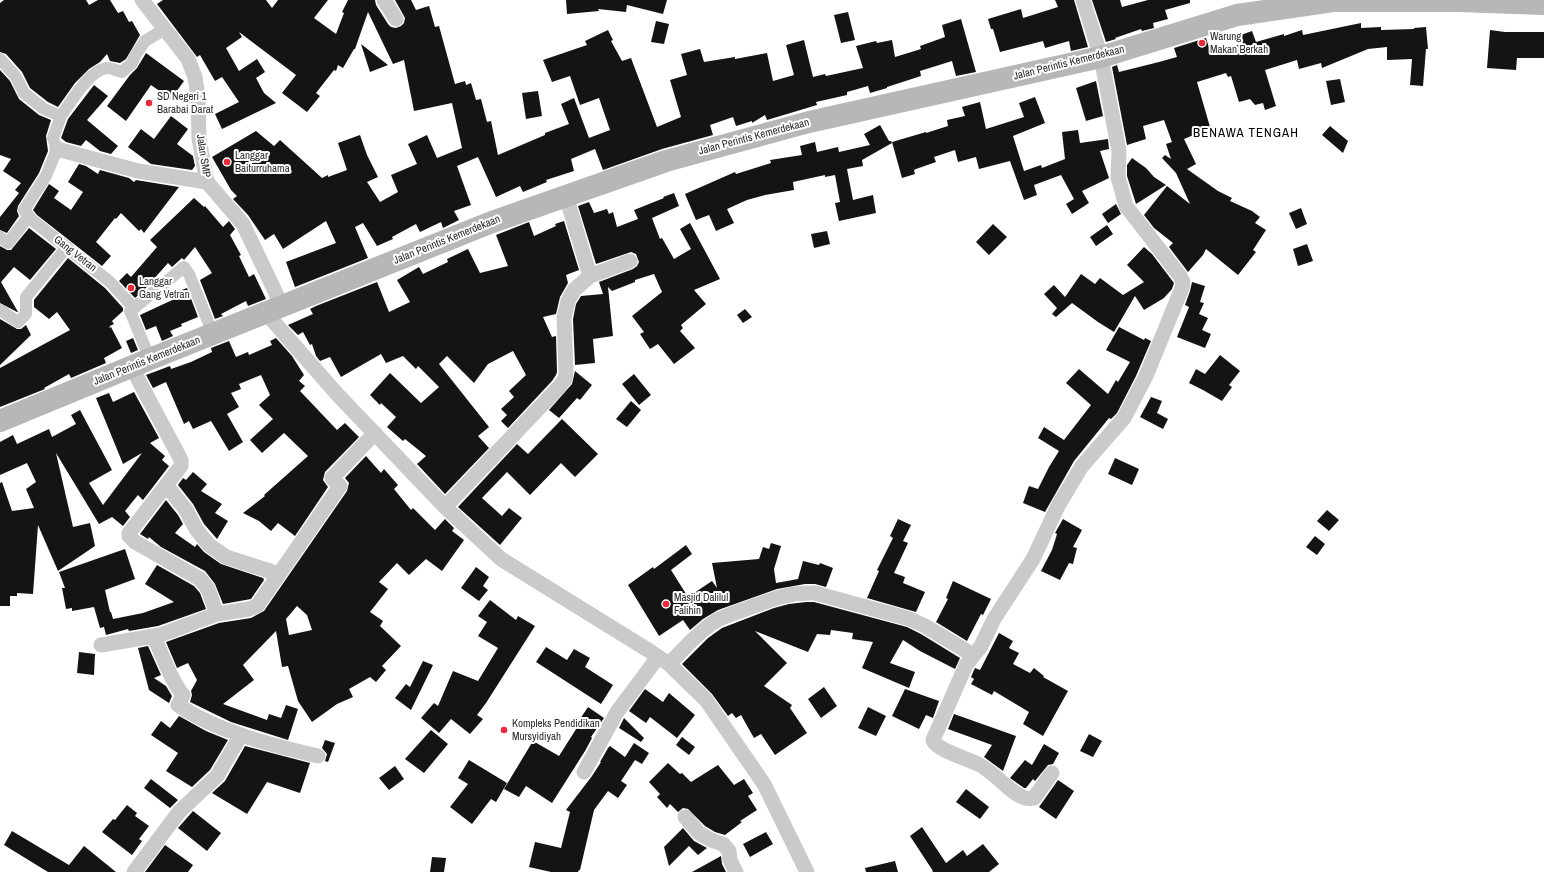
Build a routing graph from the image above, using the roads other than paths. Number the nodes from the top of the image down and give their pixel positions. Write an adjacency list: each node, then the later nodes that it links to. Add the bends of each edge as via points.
1 (142, 0): 7 (street, Jalan SMP)
2 (384, 0): 6 (street)
3 (1084, 0): 8 (street)
4 (1483, 1): 5 (main road, Jalan Perintis Kemerdekaan); 8 (main road, Jalan Perintis Kemerdekaan, via 1333,1 1237,15)
5 (1544, 4)
6 (396, 19)
7 (164, 29): 10 (street, via 145,41 132,63 122,72 107,68 95,72); 12 (street, Jalan SMP, via 188,59 195,77 199,139)
8 (1101, 57): 13 (main road, Jalan Perintis Kemerdekaan, via 809,122 666,161); 32 (street, via 1119,150 1118,177 1126,206 1180,276 1182,288 1146,376 1124,418 1082,466 1058,506 1033,559)
9 (0, 59): 10 (street, via 16,77 24,93 44,108)
10 (61, 116): 11 (street, via 54,138)
11 (57, 149): 12 (street, via 138,171); 14 (street, via 46,176 24,210)
12 (207, 182): 21 (street, Jalan SMP, via 243,224)
13 (566, 196): 18 (street); 21 (main road, Jalan Perintis Kemerdekaan, via 492,222)
14 (29, 216): 15 (street, via 8,243); 16 (street, Gang Vetran)
15 (0, 237)
16 (67, 247): 19 (street, Gang Vetran, via 110,282); 20 (street, via 26,297 26,314 18,322)
17 (630, 261): 18 (street)
18 (590, 276): 27 (street, via 574,290 568,301 564,318 565,379)
19 (134, 308): 22 (street, via 184,267); 23 (street, via 130,312)
20 (0, 310)
21 (274, 310): 22 (main road, Jalan Perintis Kemerdekaan); 25 (street, Jalan SMP, via 337,394)
22 (213, 334): 23 (main road, Jalan Perintis Kemerdekaan)
23 (141, 363): 24 (main road, Jalan Perintis Kemerdekaan); 26 (street, via 181,460 181,466)
24 (0, 420)
25 (376, 433): 27 (street, Jalan SMP); 28 (street, via 332,478 340,486)
26 (166, 485): 28 (street, via 186,510 196,529 219,553); 29 (street, via 129,536 134,542 200,579 208,589)
27 (445, 507): 33 (street, Jalan SMP, via 501,559)
28 (279, 574): 29 (street, via 257,606)
29 (217, 614): 30 (street)
30 (153, 636): 31 (street); 34 (street, via 174,683 183,695 178,705 190,713)
31 (101, 645)
32 (973, 656): 33 (street, via 910,619 815,593 798,592 715,622); 37 (street, via 966,664 933,740 934,744 982,765 1026,799 1034,798)
33 (663, 660): 36 (street, via 617,712); 41 (street, Jalan SMP, via 706,700 764,784)
34 (241, 735): 35 (street); 39 (street, via 217,776 179,812)
35 (318, 756)
36 (584, 772)
37 (1052, 773)
38 (685, 817): 40 (street, via 699,833 723,844 729,851)
39 (134, 872)
40 (736, 872)
41 (807, 872)

